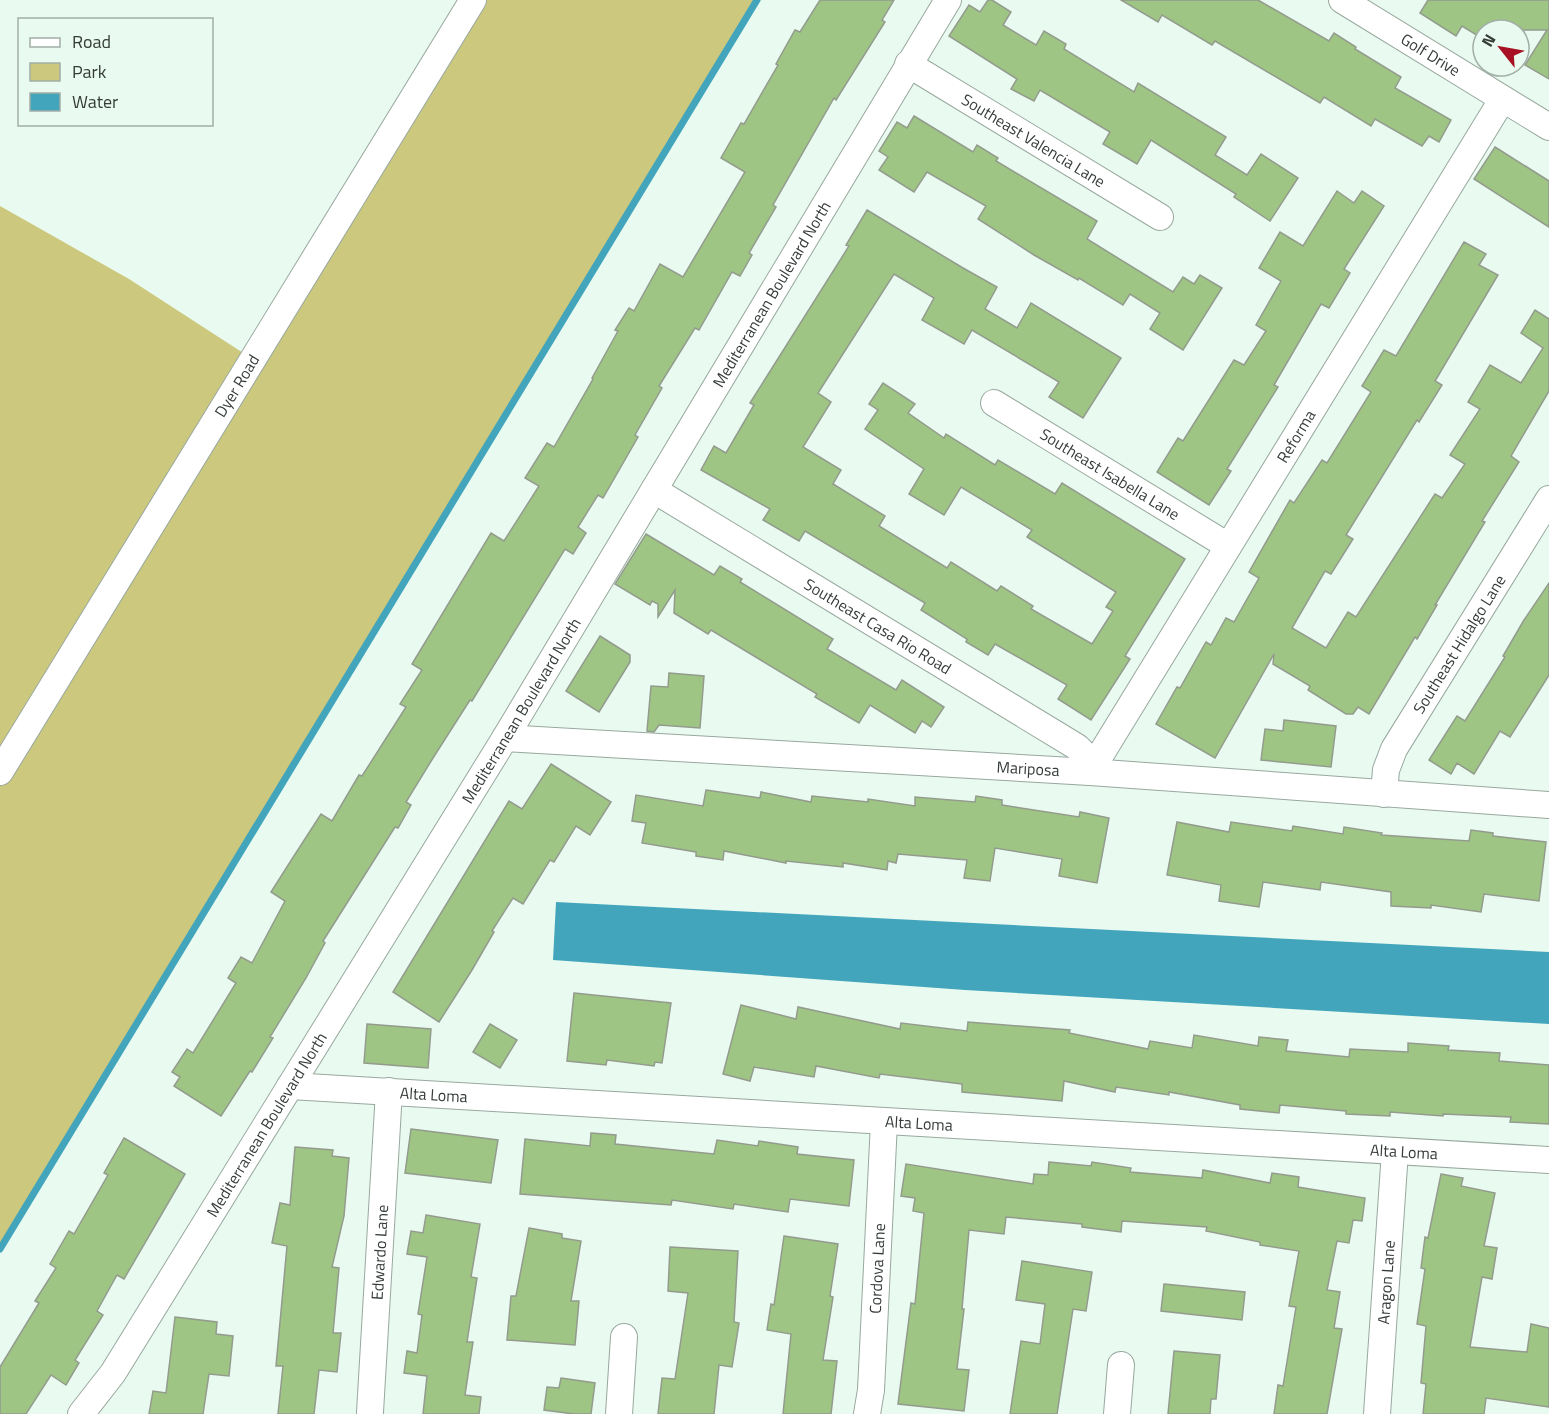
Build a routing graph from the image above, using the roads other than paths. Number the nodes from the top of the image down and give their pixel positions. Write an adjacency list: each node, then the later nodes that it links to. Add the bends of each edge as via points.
1 (473, 0): 13 (street, Dyer Road)
2 (948, 0): 4 (street, Mediterranean Boulevard North)
3 (1342, 0): 5 (street, Golf Drive)
4 (908, 64): 7 (street, Southeast Valencia Lane); 9 (street, Mediterranean Boulevard North)
5 (1502, 99): 6 (street, Golf Drive); 11 (street, Reforma)
6 (1549, 127)
7 (1160, 217)
8 (994, 403): 11 (street, Southeast Isabella Lane)
9 (654, 490): 12 (street, Mediterranean Boulevard North); 14 (street, Southeast Casa Rio Road, via 1077,747 1085,755)
10 (1549, 499): 15 (street, Southeast Hidalgo Lane, via 1395,748 1386,770)
11 (1228, 546): 14 (street, Reforma)
12 (505, 738): 14 (street, Mariposa); 17 (street, Mediterranean Boulevard North)
13 (0, 772)
14 (1090, 772): 15 (street, Mariposa)
15 (1384, 794): 16 (street, Mariposa)
16 (1549, 805)
17 (290, 1086): 18 (street, Alta Loma); 24 (street, Mediterranean Boulevard North)
18 (389, 1091): 19 (street, Alta Loma); 25 (street, Edwardo Lane)
19 (884, 1122): 20 (street, Alta Loma); 29 (street, Cordova Lane)
20 (1395, 1151): 21 (street, Alta Loma); 31 (street, Aragon Lane)
21 (1549, 1160)
22 (624, 1337): 28 (street)
23 (1121, 1365): 30 (street)
24 (113, 1373): 26 (street, Mediterranean Boulevard North); 27 (street)
25 (370, 1412)
26 (81, 1414)
27 (105, 1414)
28 (619, 1414)
29 (867, 1414)
30 (1117, 1414)
31 (1377, 1414)

